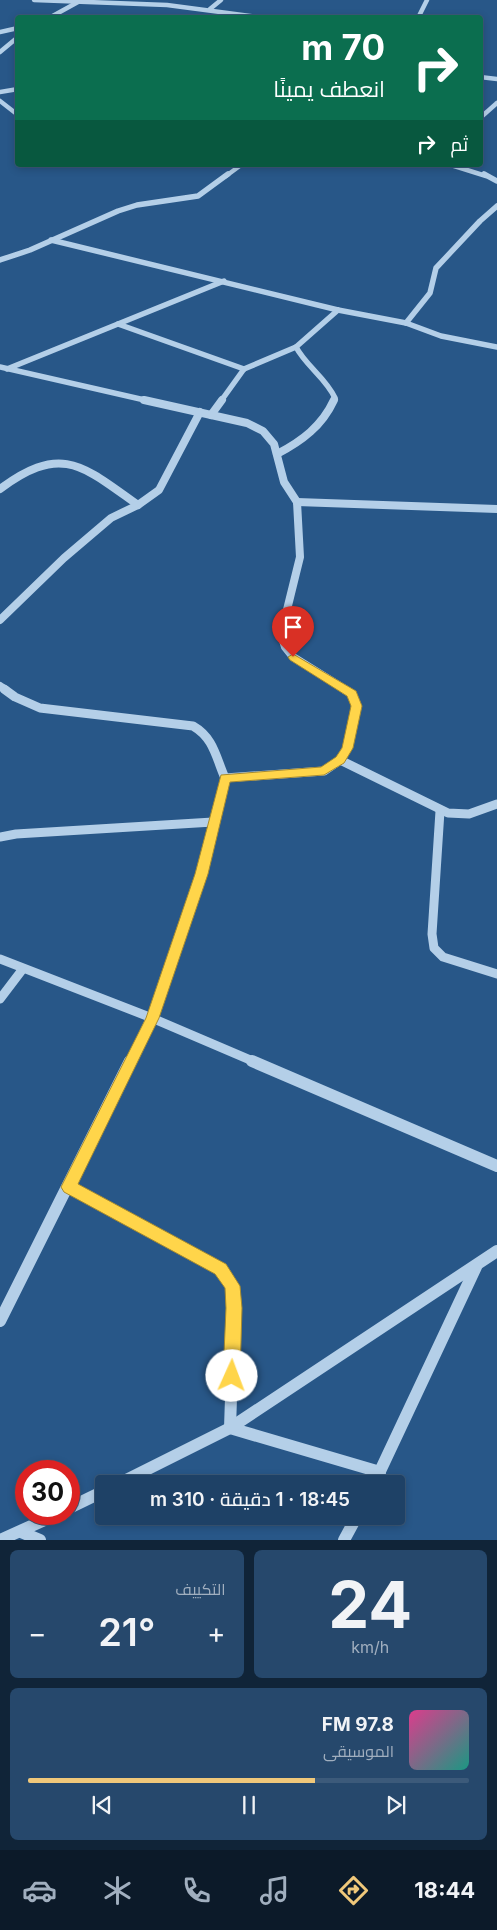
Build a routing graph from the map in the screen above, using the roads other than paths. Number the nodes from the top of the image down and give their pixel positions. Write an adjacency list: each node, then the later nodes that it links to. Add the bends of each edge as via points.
1 (34, 0): 5 (street)
2 (83, 0): 5 (street)
3 (221, 0): 6 (street)
4 (428, 0): 9 (street)
5 (77, 3): 6 (street, via 167,4); 7 (street)
6 (210, 9): 8 (street)
7 (55, 15)
8 (247, 15)
9 (420, 15)
10 (15, 29): 11 (street)
11 (0, 32)
12 (15, 40): 13 (street)
13 (0, 52)
14 (483, 77): 15 (street)
15 (497, 79)
16 (15, 90): 17 (street)
17 (0, 92)
18 (0, 101): 20 (street)
19 (497, 103): 21 (street)
20 (15, 113)
21 (483, 115)
22 (238, 167): 26 (street, via 198,196 137,205)
23 (459, 167): 24 (street)
24 (497, 181)
25 (497, 206): 30 (street, via 478,220 437,267 434,271 436,281 429,297)
26 (51, 240): 27 (street); 28 (street)
27 (0, 260)
28 (224, 281): 29 (street); 31 (street)
29 (338, 310): 30 (street); 32 (street)
30 (406, 323): 33 (street, via 440,336)
31 (118, 324): 34 (street); 35 (street)
32 (296, 347): 35 (street); 38 (street, via 301,358 325,379 335,398 328,416 298,444)
33 (497, 347)
34 (3, 368): 36 (street)
35 (244, 369): 37 (street)
36 (200, 412): 37 (street); 41 (street, via 168,477 159,490)
37 (211, 415): 38 (street, via 247,423 263,431 274,444)
38 (277, 454): 40 (street, via 284,482)
39 (0, 489): 41 (street, via 44,464 59,464 92,473)
40 (297, 502): 42 (street); 45 (street, via 300,557 281,634 293,657 352,694 357,706 347,748)
41 (138, 505): 43 (street, via 111,518)
42 (497, 509)
43 (0, 620)
44 (0, 686): 46 (street, via 40,708 193,726 204,730)
45 (340, 760): 46 (street, via 324,771); 48 (street)
46 (225, 778): 49 (street)
47 (497, 804): 48 (street, via 468,816)
48 (440, 811): 53 (street, via 432,934 434,948 443,957)
49 (213, 822): 50 (street); 55 (street, via 202,874)
50 (0, 837)
51 (0, 959): 52 (street)
52 (22, 970): 54 (street); 55 (street)
53 (497, 974)
54 (0, 999)
55 (152, 1018): 56 (street); 57 (street)
56 (497, 1166)
57 (69, 1187): 60 (street); 61 (street, via 220,1269 232,1286)
58 (497, 1251): 59 (street)
59 (476, 1266): 61 (street); 64 (street)
60 (0, 1321)
61 (230, 1428): 62 (street); 63 (street)
62 (136, 1475)
63 (368, 1475)
64 (378, 1475)
65 (95, 1495): 66 (street)
66 (80, 1503)
67 (35, 1525): 69 (street)
68 (352, 1525): 72 (street)
69 (21, 1532): 70 (street); 71 (street)
70 (0, 1540)
71 (40, 1540)
72 (344, 1540)

